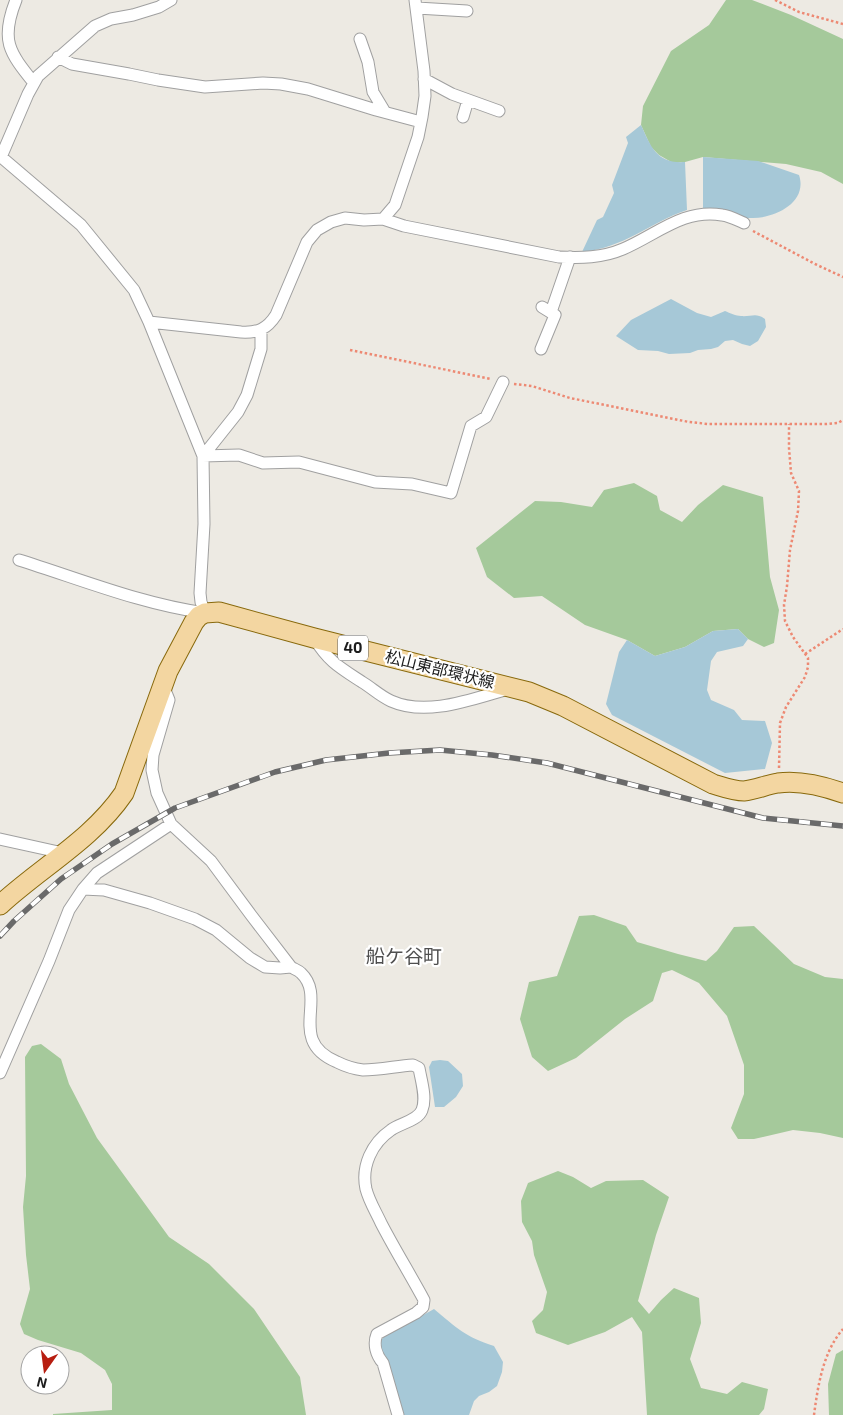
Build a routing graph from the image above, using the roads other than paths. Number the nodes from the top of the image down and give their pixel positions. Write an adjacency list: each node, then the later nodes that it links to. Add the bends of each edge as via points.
1 (16, 0): 9 (street, via 6,22 5,44)
2 (171, 0): 7 (street, via 160,7 95,26)
3 (407, 0): 4 (street)
4 (416, 3): 5 (street); 8 (street)
5 (467, 11)
6 (360, 39): 11 (street, via 373,92)
7 (58, 57): 9 (street); 11 (street, via 72,64 184,85 205,87 263,82 308,88)
8 (424, 79): 10 (street); 14 (street)
9 (34, 83): 15 (street)
10 (468, 100): 12 (street); 13 (street)
11 (385, 112): 14 (street)
12 (499, 112)
13 (463, 117)
14 (421, 122): 16 (street, via 395,205)
15 (1, 156): 19 (street, via 81,225 134,290)
16 (383, 219): 18 (street, via 404,226); 20 (street, via 346,218 317,230 307,242 276,315)
17 (744, 222): 18 (street, via 722,215 696,215 671,223 623,249 604,255)
18 (570, 257): 21 (street, via 546,309 555,315)
19 (149, 322): 20 (street, via 251,333); 23 (street)
20 (261, 331): 23 (street, via 261,349 247,395 238,412)
21 (541, 349)
22 (503, 382): 23 (street, via 486,417 470,426 451,492 412,484 375,482 299,462 263,463 238,455)
23 (203, 456): 25 (street, via 200,602)
24 (19, 560): 25 (street, via 126,594)
25 (205, 613): 26 (main road, 松山東部環状線 / 40, via 219,612); 27 (main road, via 194,622)
26 (314, 638): 28 (main road, 松山東部環状線 / 40); 28 (street, via 340,669 386,698 404,705 439,706)
27 (163, 684): 30 (street, via 169,700 153,755 152,770); 32 (main road, via 124,794 86,837)
28 (514, 688): 29 (main road, 松山東部環状線 / 40, via 563,706 713,784 744,791 778,783 797,783)
29 (843, 793)
30 (170, 824): 33 (street, via 97,873); 35 (street, via 211,861)
31 (0, 839): 32 (street)
32 (63, 853): 34 (main road)
33 (83, 889): 35 (street, via 104,890 195,919 216,930 265,967); 36 (street, via 69,910)
34 (0, 905)
35 (291, 967): 37 (street, via 302,973 308,984 311,998 309,1030 316,1048 329,1059 362,1070 413,1064 419,1068 424,1102 422,1111 376,1143 364,1172 370,1202 424,1300 423,1307 416,1313 377,1334 375,1340)
36 (0, 1073)
37 (398, 1415)

